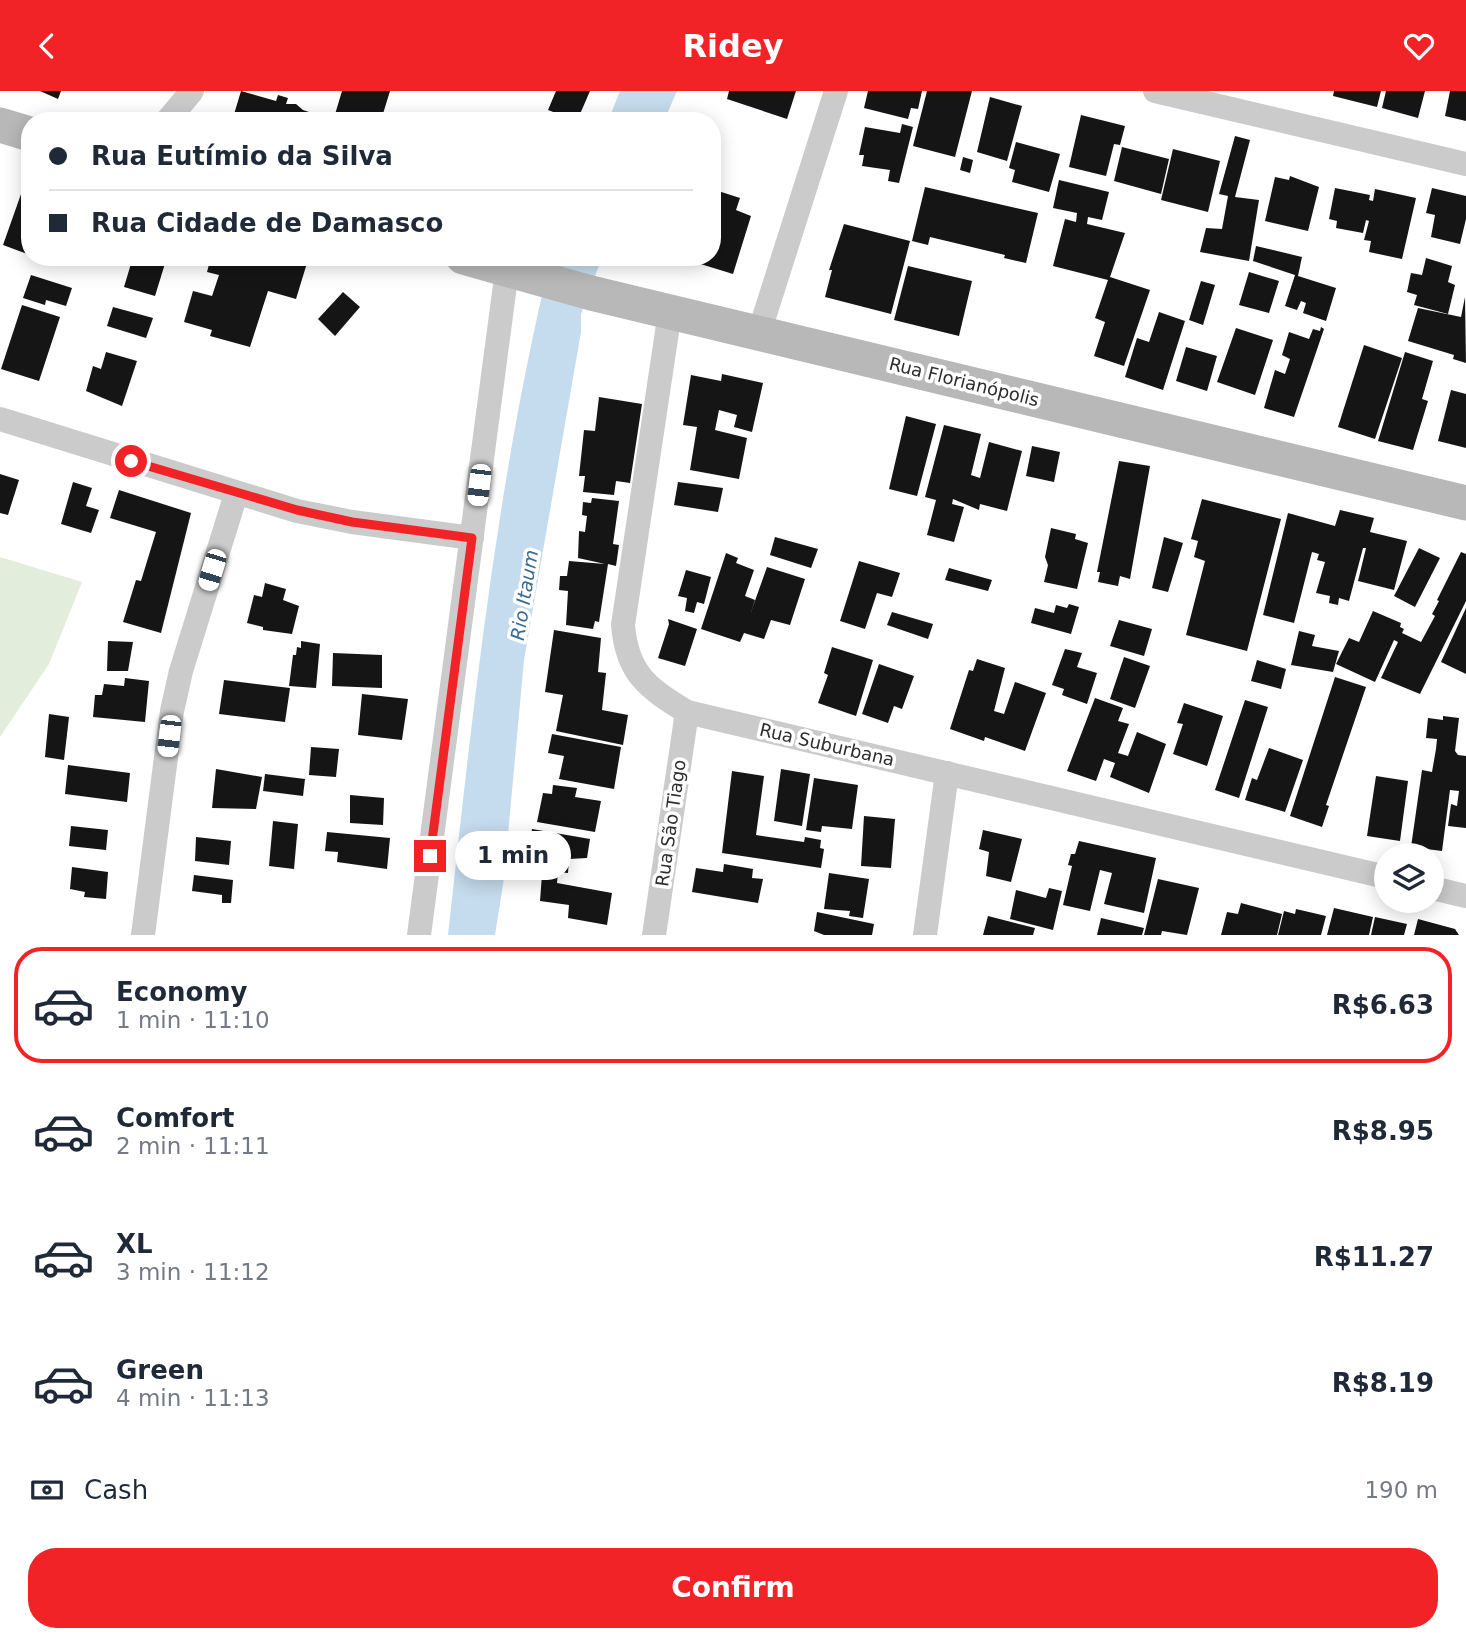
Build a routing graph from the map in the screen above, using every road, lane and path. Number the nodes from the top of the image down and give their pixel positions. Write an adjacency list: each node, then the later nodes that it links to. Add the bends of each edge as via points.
1 (192, 91): 4 (street)
2 (836, 91): 11 (street)
3 (1155, 91): 7 (street)
4 (174, 112)
5 (0, 125): 6 (main road)
6 (21, 131)
7 (1466, 164)
8 (493, 266): 9 (main road, Rua Florianópolis)
9 (507, 270): 10 (main road, Rua Florianópolis); 15 (street)
10 (670, 312): 11 (main road, Rua Florianópolis); 16 (street, Rua Suburbana, via 623,625 624,645 640,680)
11 (759, 333): 14 (main road, Rua Florianópolis)
12 (0, 419): 13 (street)
13 (236, 494): 15 (street, via 352,522); 21 (street, via 172,711)
14 (1466, 503)
15 (472, 538): 22 (street)
16 (687, 712): 17 (street, Rua Suburbana); 23 (street, Rua São Tiago)
17 (947, 773): 18 (street, Rua Suburbana); 24 (street)
18 (1374, 874)
19 (1444, 891): 20 (street)
20 (1466, 896)
21 (143, 935)
22 (419, 935)
23 (654, 935)
24 (925, 935)

